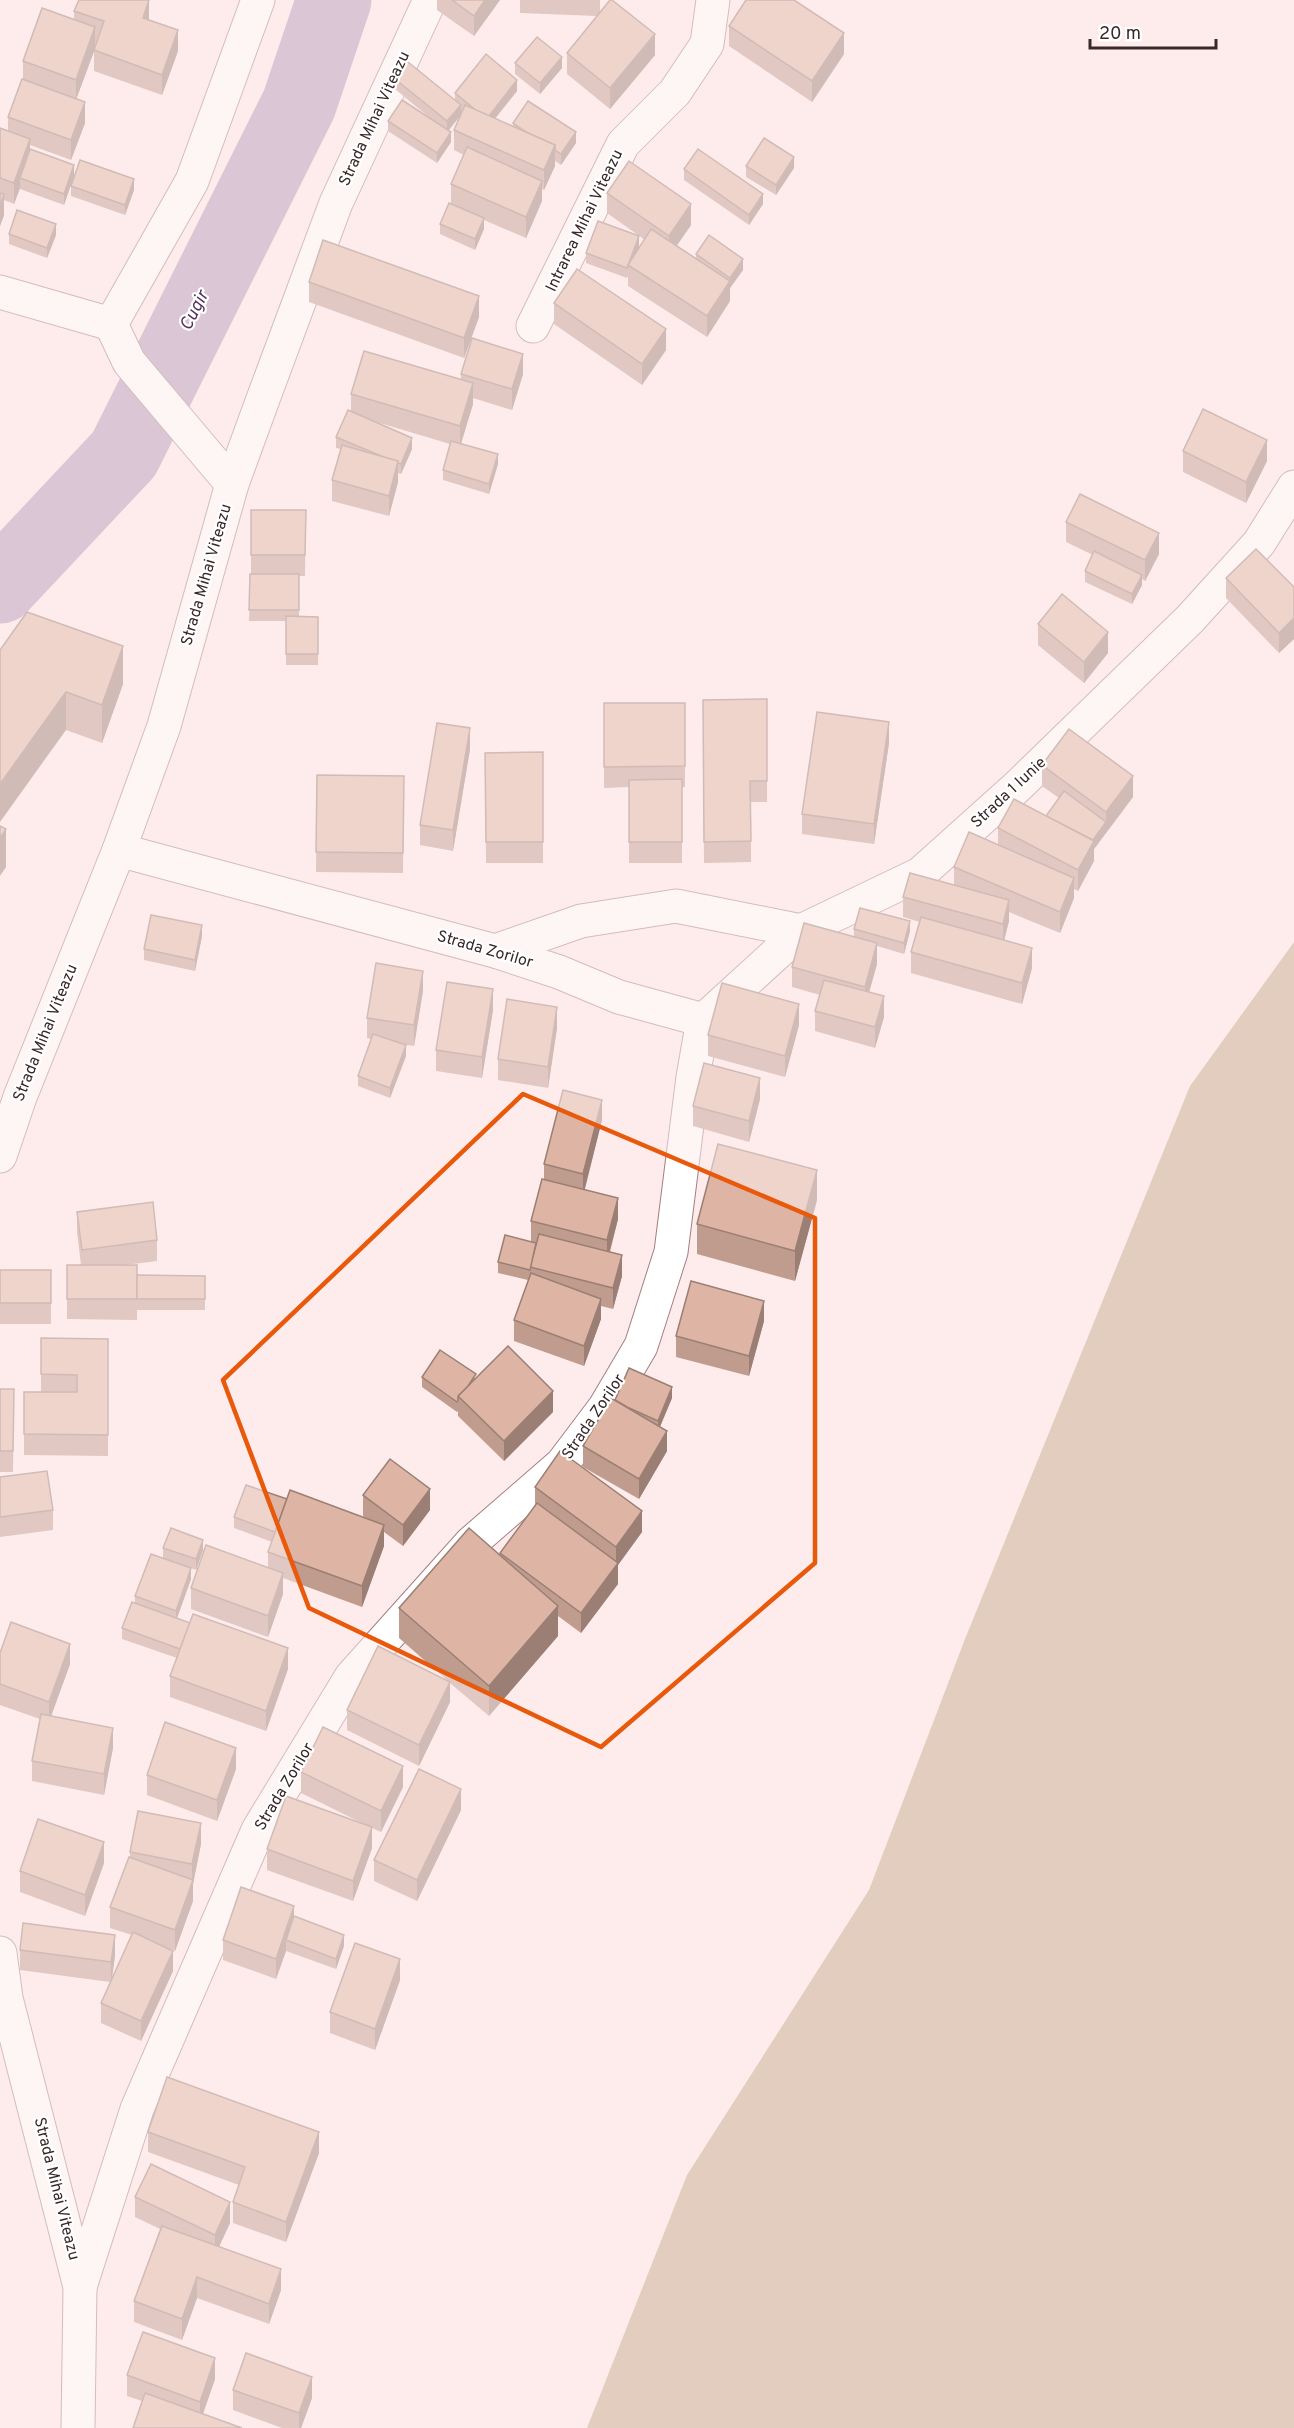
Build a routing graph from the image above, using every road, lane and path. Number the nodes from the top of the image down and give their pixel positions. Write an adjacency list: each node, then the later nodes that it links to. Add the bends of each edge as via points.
1 (258, 0): 5 (street, via 192,181)
2 (430, 0): 7 (street, Strada Mihai Viteazu, via 336,202)
3 (713, 0): 6 (street, Intrarea Mihai Viteazu, via 706,44 675,92 623,144)
4 (0, 292): 5 (street)
5 (111, 324): 7 (street, via 129,362)
6 (533, 326)
7 (232, 484): 9 (street, Strada Mihai Viteazu, via 164,726)
8 (1294, 487): 10 (street, Strada 1 Iunie, via 1259,543 1190,619 1018,786 920,874)
9 (119, 850): 11 (street, Strada Zorilor); 13 (street, Strada Mihai Viteazu)
10 (801, 931): 11 (street, via 676,906 581,921); 12 (street, Strada 1 Iunie)
11 (495, 951): 12 (street, Strada Zorilor, via 619,997)
12 (703, 1020): 15 (street, Strada Zorilor, via 671,1252 641,1346 605,1407 562,1464 471,1543 351,1677 258,1830 137,2109)
13 (0, 1156)
14 (0, 1953): 15 (street, Strada Mihai Viteazu, via 6,1998)
15 (80, 2287): 16 (street, Strada Mihai Viteazu)
16 (78, 2428)

